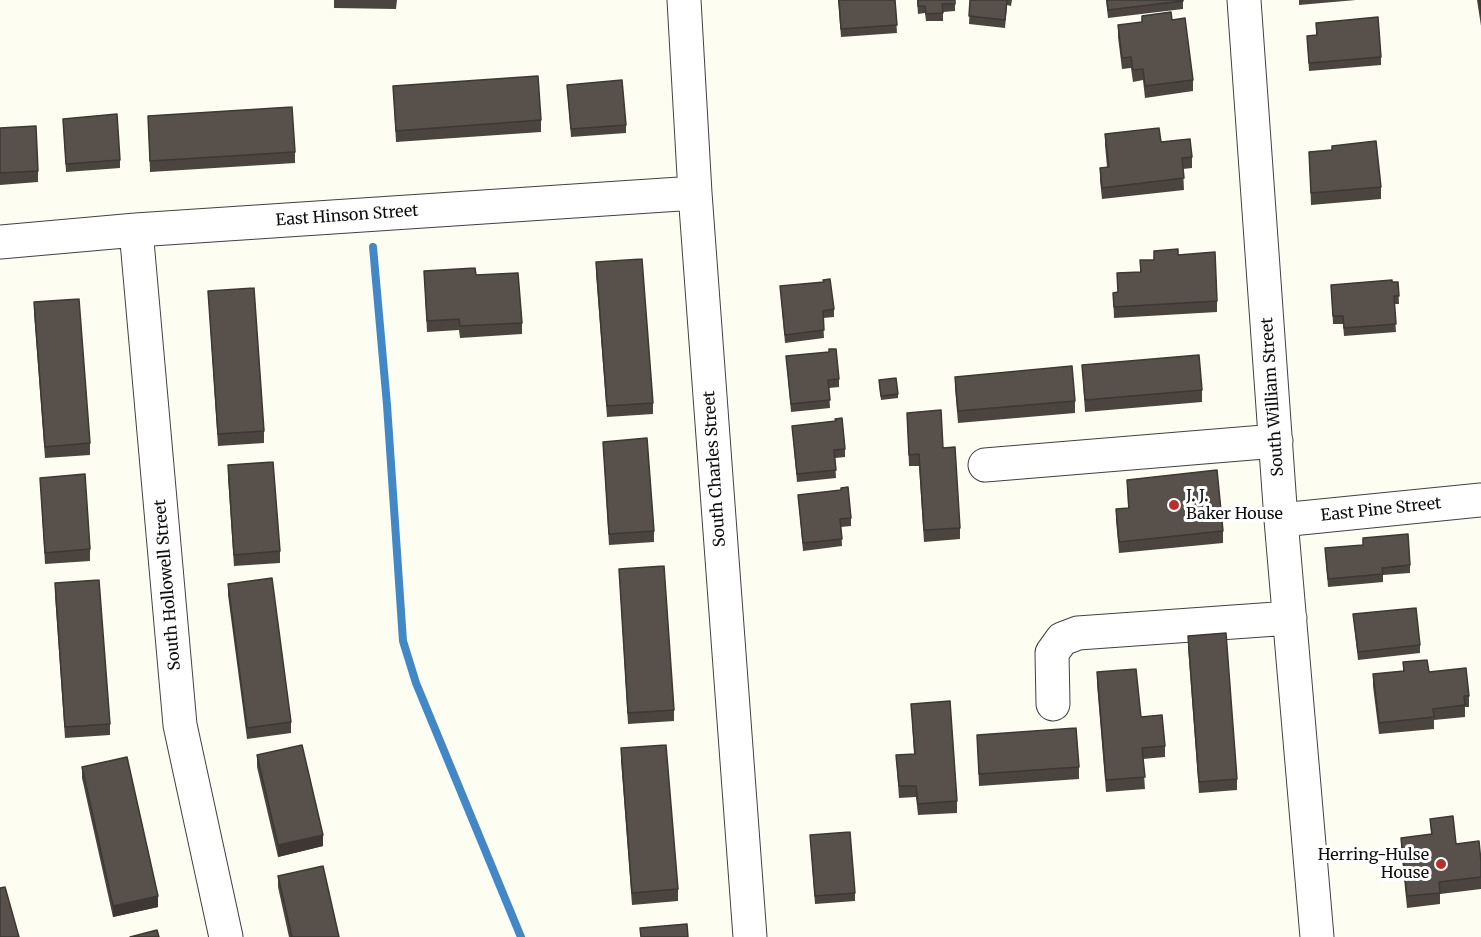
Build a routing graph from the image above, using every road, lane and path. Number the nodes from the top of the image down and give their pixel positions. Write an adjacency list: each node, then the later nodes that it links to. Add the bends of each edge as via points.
1 (684, 0): 3 (street, South Charles Street)
2 (1244, 0): 6 (street, South William Street)
3 (695, 192): 4 (street, East Hinson Street); 13 (street, South Charles Street)
4 (136, 230): 5 (street, East Hinson Street); 12 (street, South Hollowell Street, via 180,725)
5 (0, 242)
6 (1276, 441): 7 (street); 9 (street, South William Street)
7 (985, 465)
8 (1481, 500): 9 (street, East Pine Street)
9 (1281, 520): 10 (street, South William Street)
10 (1290, 618): 11 (street, via 1078,633 1062,639 1052,653); 14 (street, South William Street)
11 (1053, 704)
12 (226, 937)
13 (750, 937)
14 (1317, 937)

